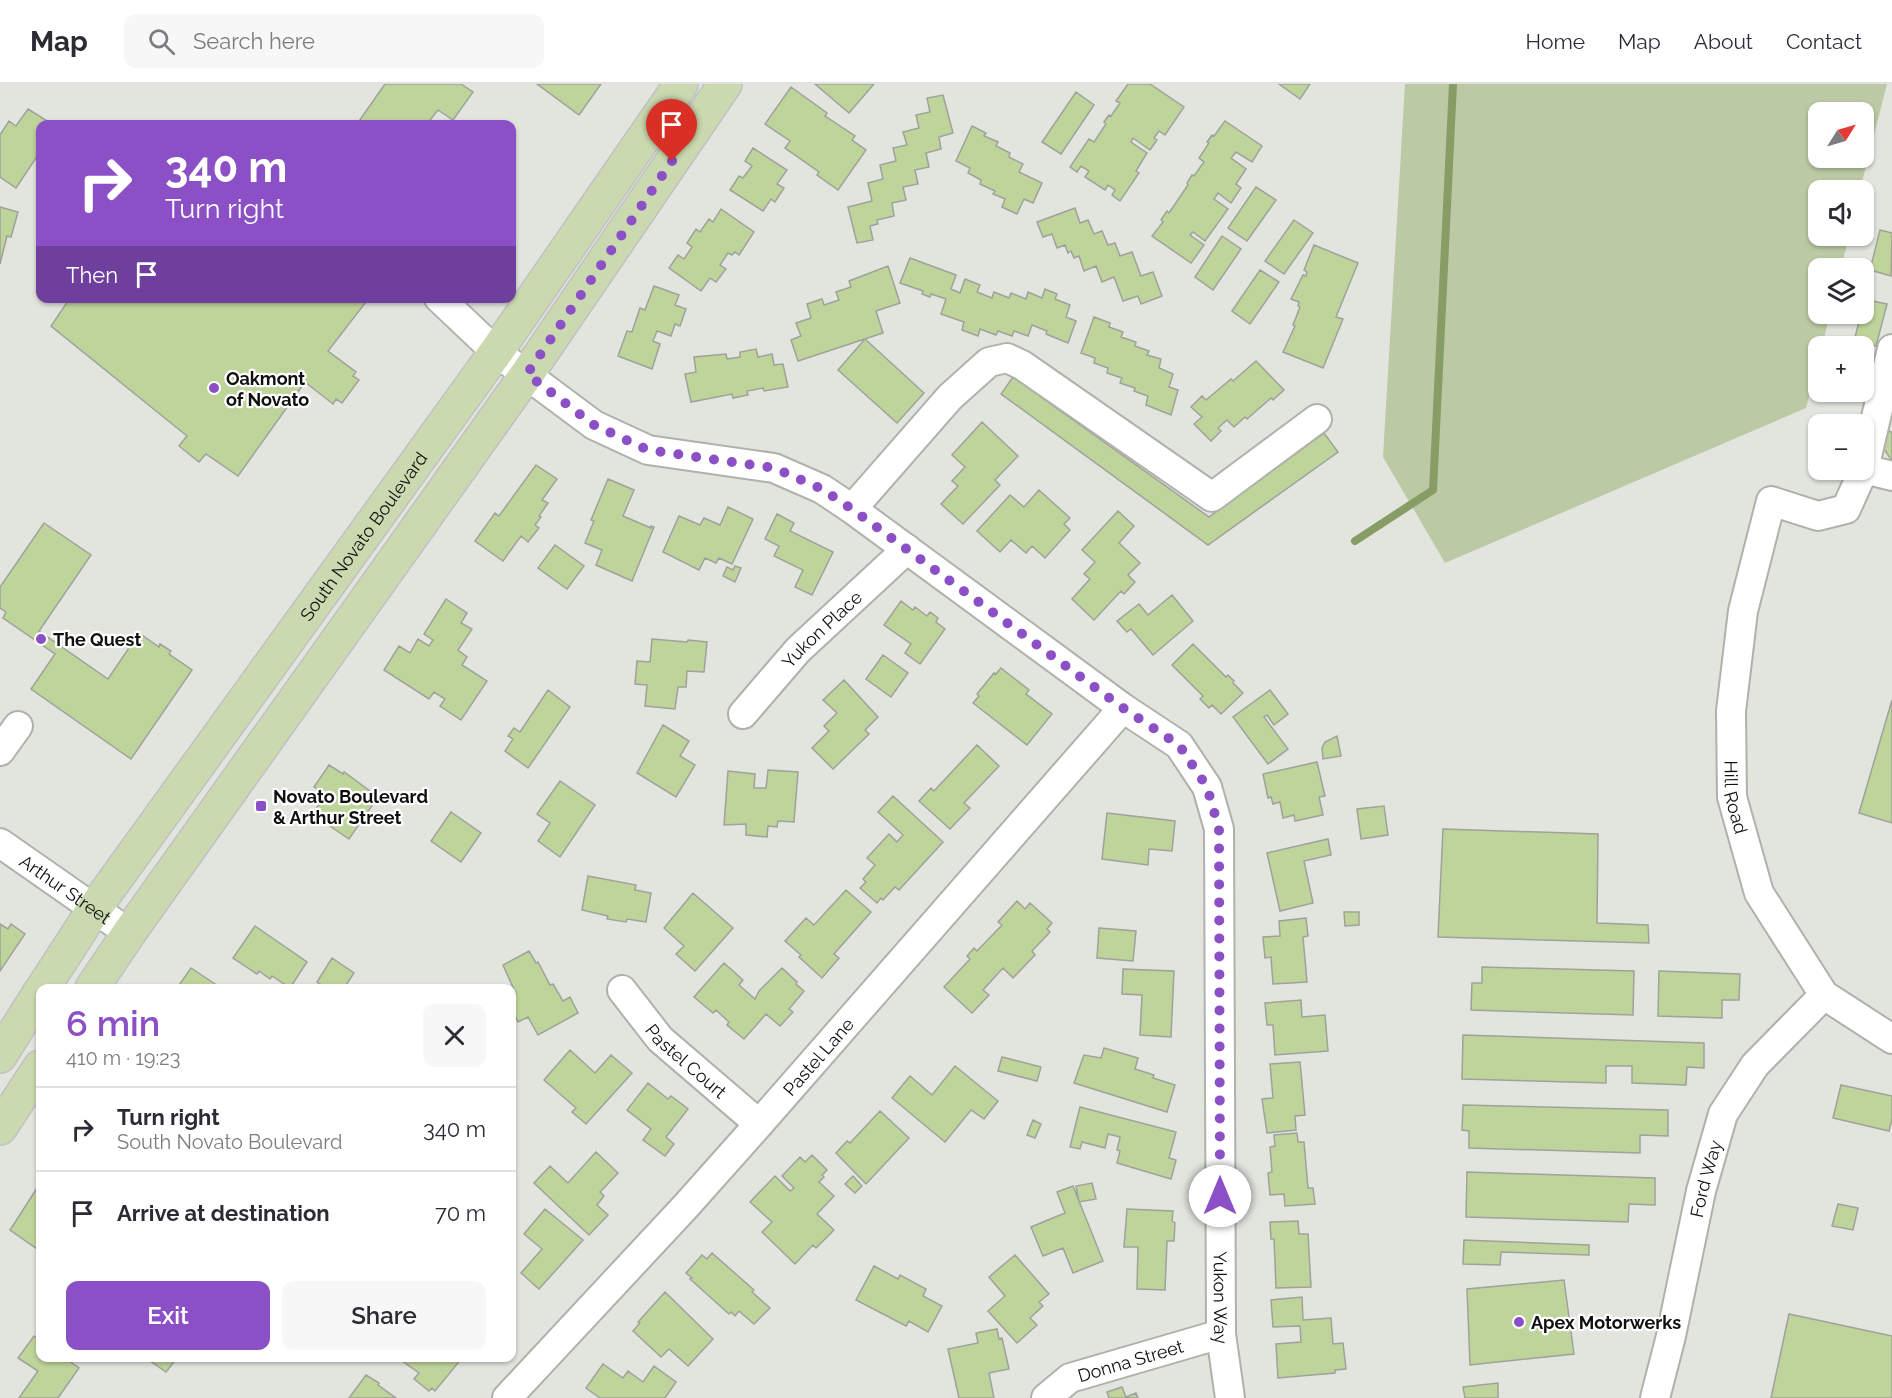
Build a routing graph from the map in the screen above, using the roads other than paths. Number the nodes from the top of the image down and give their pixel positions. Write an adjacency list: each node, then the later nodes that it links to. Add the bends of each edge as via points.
1 (681, 84): 5 (main road, South Novato Boulevard)
2 (725, 84): 6 (main road)
3 (444, 303): 5 (street, Yukon Way)
4 (1892, 349): 8 (street)
5 (496, 352): 6 (street, Yukon Way); 19 (main road, South Novato Boulevard)
6 (527, 374): 12 (street, Yukon Way, via 594,425 648,450 774,468 822,489); 20 (main road)
7 (1317, 419): 12 (street, via 1212,496 1007,358 989,362 950,397)
8 (1874, 426)
9 (1874, 472): 10 (street)
10 (1892, 476)
11 (1859, 480): 24 (street, Hill Road, via 1846,509 1818,516 1771,501 1743,611 1731,711 1732,797 1759,893)
12 (852, 509): 13 (street, Yukon Way)
13 (907, 549): 14 (street, Yukon Way); 15 (street, Yukon Place, via 798,650)
14 (1123, 708): 29 (street, Pastel Lane); 31 (street, Yukon Way, via 1179,745 1207,787 1219,829)
15 (743, 714)
16 (18, 726): 17 (street)
17 (0, 751)
18 (0, 843): 19 (street, Arthur Street)
19 (94, 909): 20 (street, Arthur Street); 21 (main road, South Novato Boulevard)
20 (129, 933): 22 (main road)
21 (46, 984)
22 (95, 984)
23 (622, 990): 29 (street, Pastel Court, via 660,1039)
24 (1824, 995): 26 (street, Hill Road); 35 (street, Ford Way, via 1755,1065 1723,1114 1701,1191)
25 (36, 998): 27 (main road)
26 (1892, 1039)
27 (0, 1056)
28 (36, 1073): 30 (main road)
29 (759, 1124): 32 (street, Pastel Lane)
30 (0, 1128)
31 (1221, 1334): 33 (street, Donna Street, via 1070,1378); 34 (street, Yukon Way)
32 (507, 1398)
33 (1046, 1398)
34 (1230, 1398)
35 (1655, 1398)

